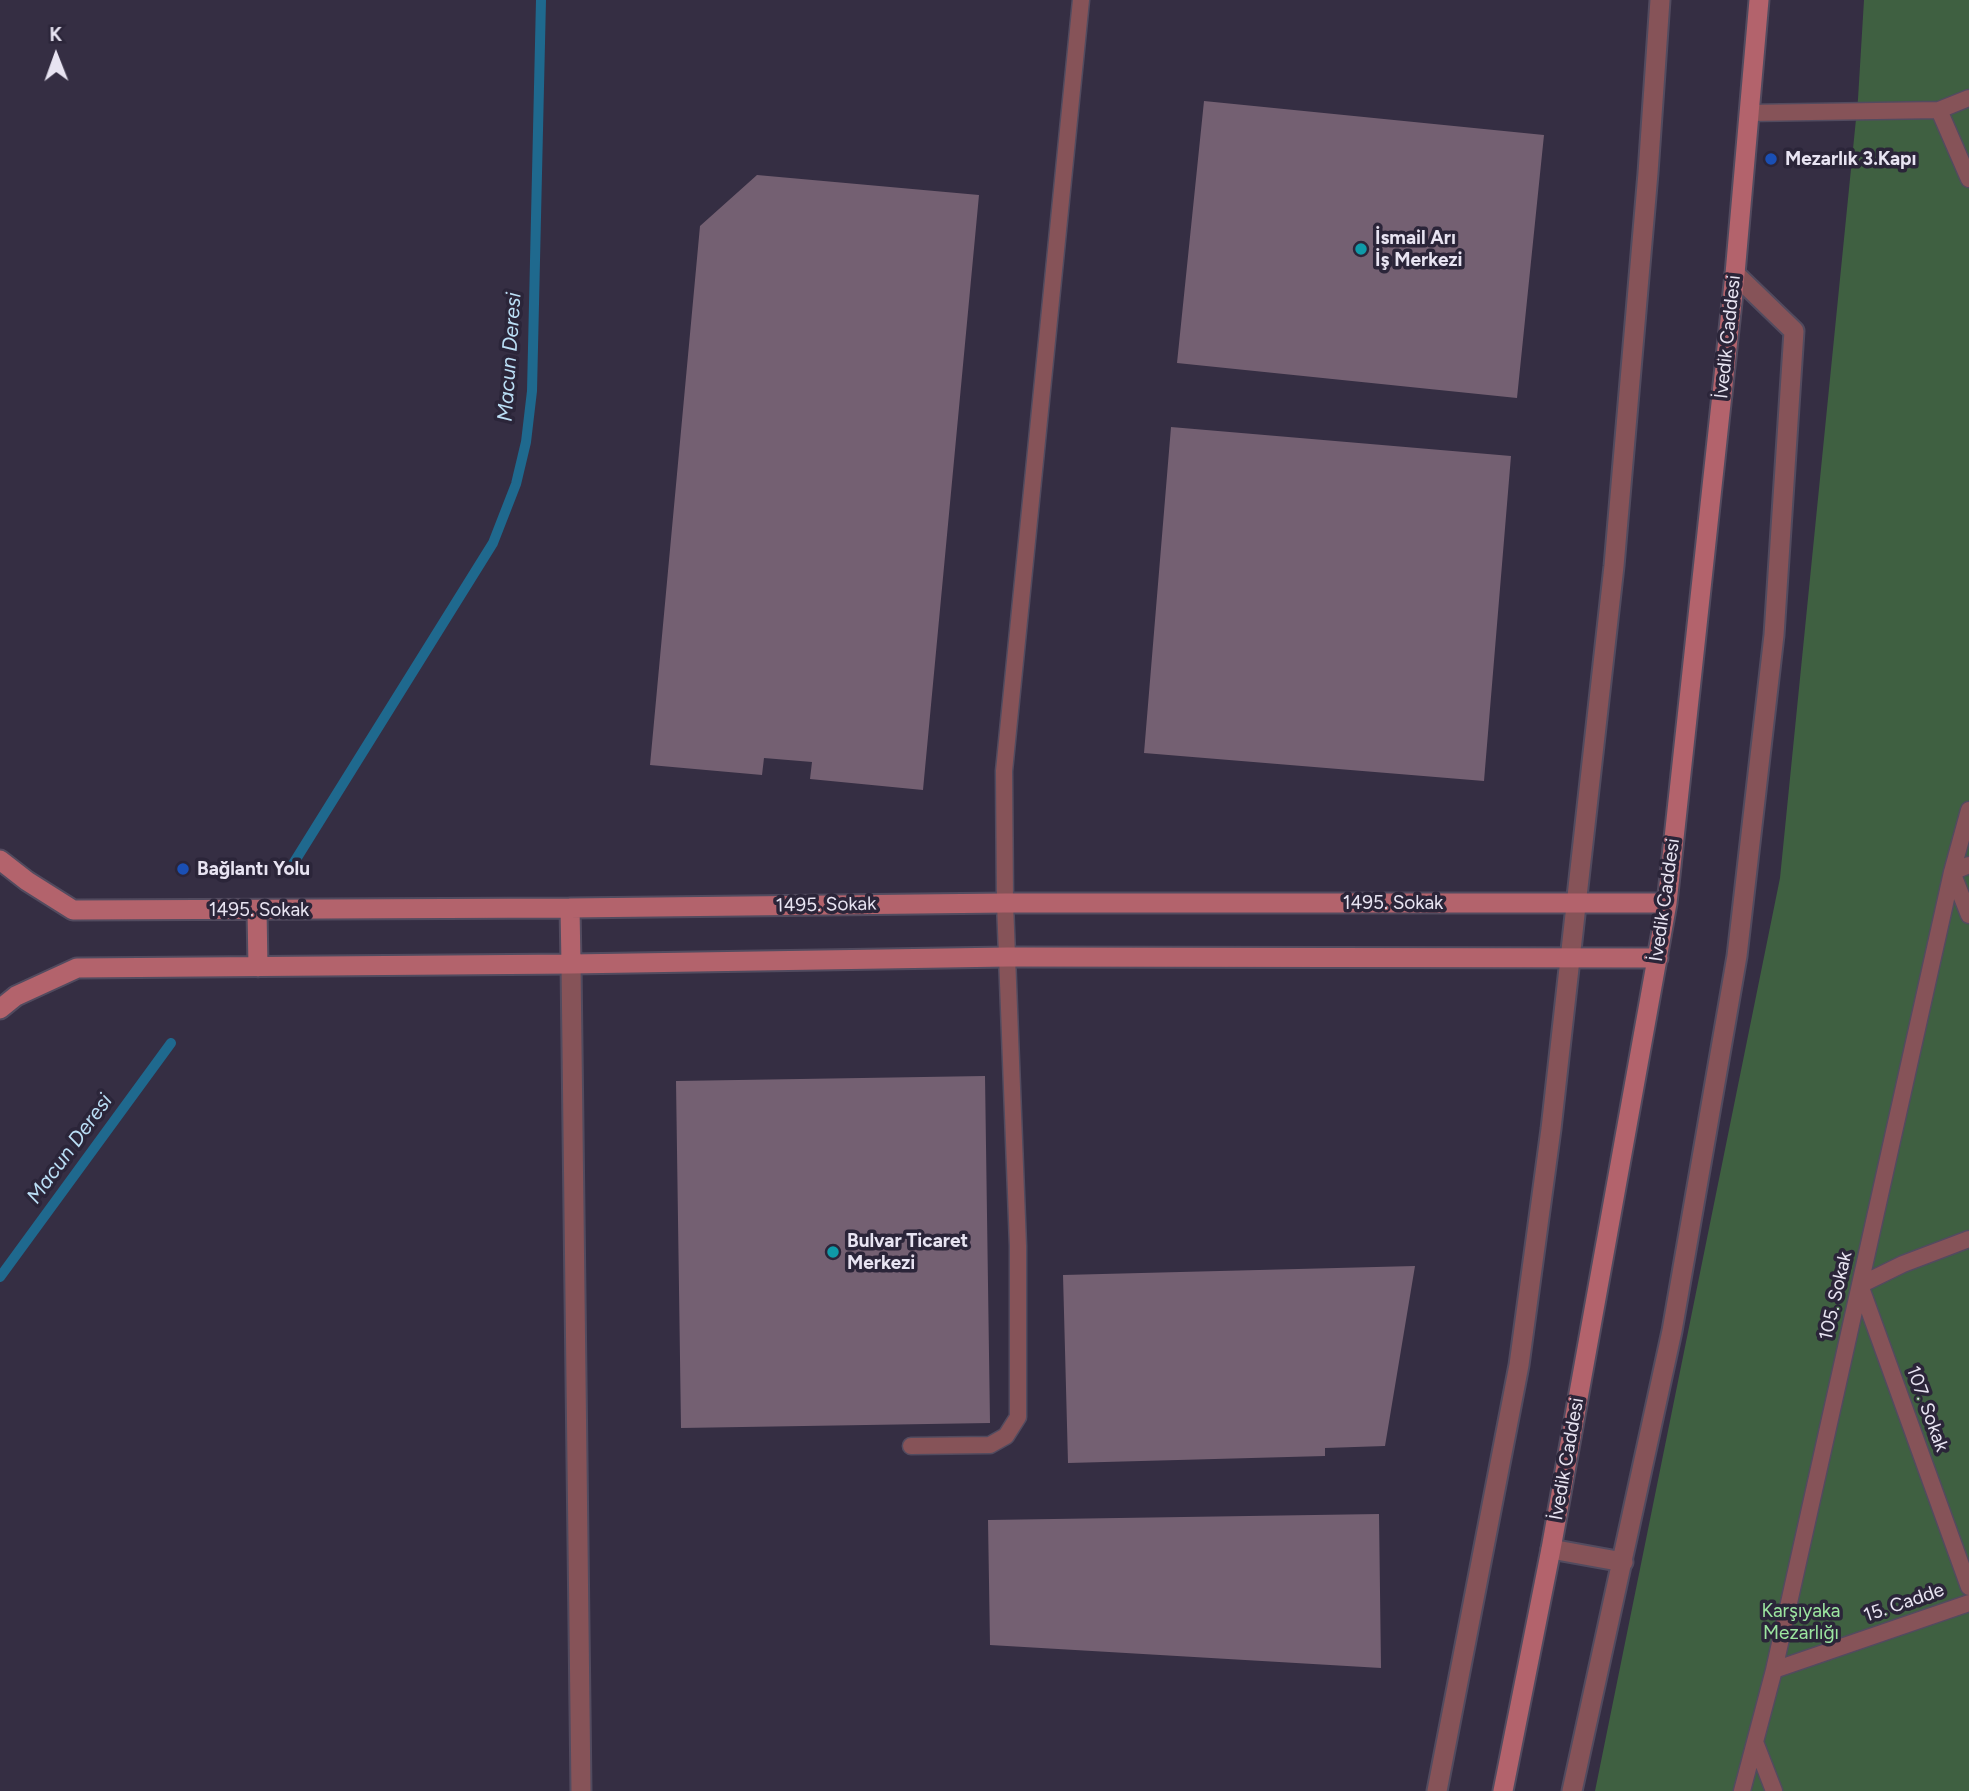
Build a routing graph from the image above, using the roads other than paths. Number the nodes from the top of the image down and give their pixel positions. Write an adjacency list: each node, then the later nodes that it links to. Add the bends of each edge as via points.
1 (1081, 0): 13 (lane, via 1004,771)
2 (1660, 0): 14 (street, via 1614,566)
3 (1759, 0): 6 (main road, İvedik Caddesi)
4 (1969, 98): 5 (lane)
5 (1939, 110): 6 (lane); 7 (lane)
6 (1749, 113): 8 (main road, İvedik Caddesi)
7 (1969, 178)
8 (1735, 274): 15 (main road, İvedik Caddesi); 29 (street, via 1794,331 1774,635 1737,956 1672,1331)
9 (1969, 810): 12 (lane, 105. Sokak)
10 (0, 860): 17 (main road, 1495. Sokak, via 73,910)
11 (1969, 865): 12 (lane)
12 (1952, 872): 18 (lane); 26 (lane, 105. Sokak)
13 (1005, 902): 14 (main road, 1495. Sokak); 16 (main road, 1495. Sokak); 19 (lane)
14 (1577, 903): 15 (main road, 1495. Sokak); 21 (street)
15 (1667, 903): 20 (main road, İvedik Caddesi)
16 (570, 908): 17 (main road, 1495. Sokak); 22 (main road)
17 (257, 910): 23 (main road)
18 (1969, 915)
19 (1007, 957): 21 (main road); 22 (main road); 27 (lane, via 1018,1246 1018,1417 1006,1436 990,1445)
20 (1658, 957): 21 (main road); 28 (main road, İvedik Caddesi)
21 (1570, 958): 35 (street, via 1519,1365)
22 (571, 964): 23 (main road); 34 (street)
23 (258, 967): 24 (main road, via 77,968 16,996)
24 (0, 1009)
25 (1969, 1239): 26 (lane)
26 (1860, 1284): 30 (lane, 107. Sokak); 32 (lane, 105. Sokak)
27 (912, 1447)
28 (1551, 1549): 29 (street); 36 (main road, İvedik Caddesi)
29 (1623, 1562): 37 (street)
30 (1969, 1587)
31 (1969, 1603): 32 (lane, 15. Cadde)
32 (1774, 1670): 33 (lane, 105. Sokak)
33 (1755, 1742): 38 (lane, 105. Sokak); 39 (lane)
34 (580, 1791)
35 (1437, 1791)
36 (1503, 1791)
37 (1572, 1791)
38 (1742, 1791)
39 (1774, 1791)

